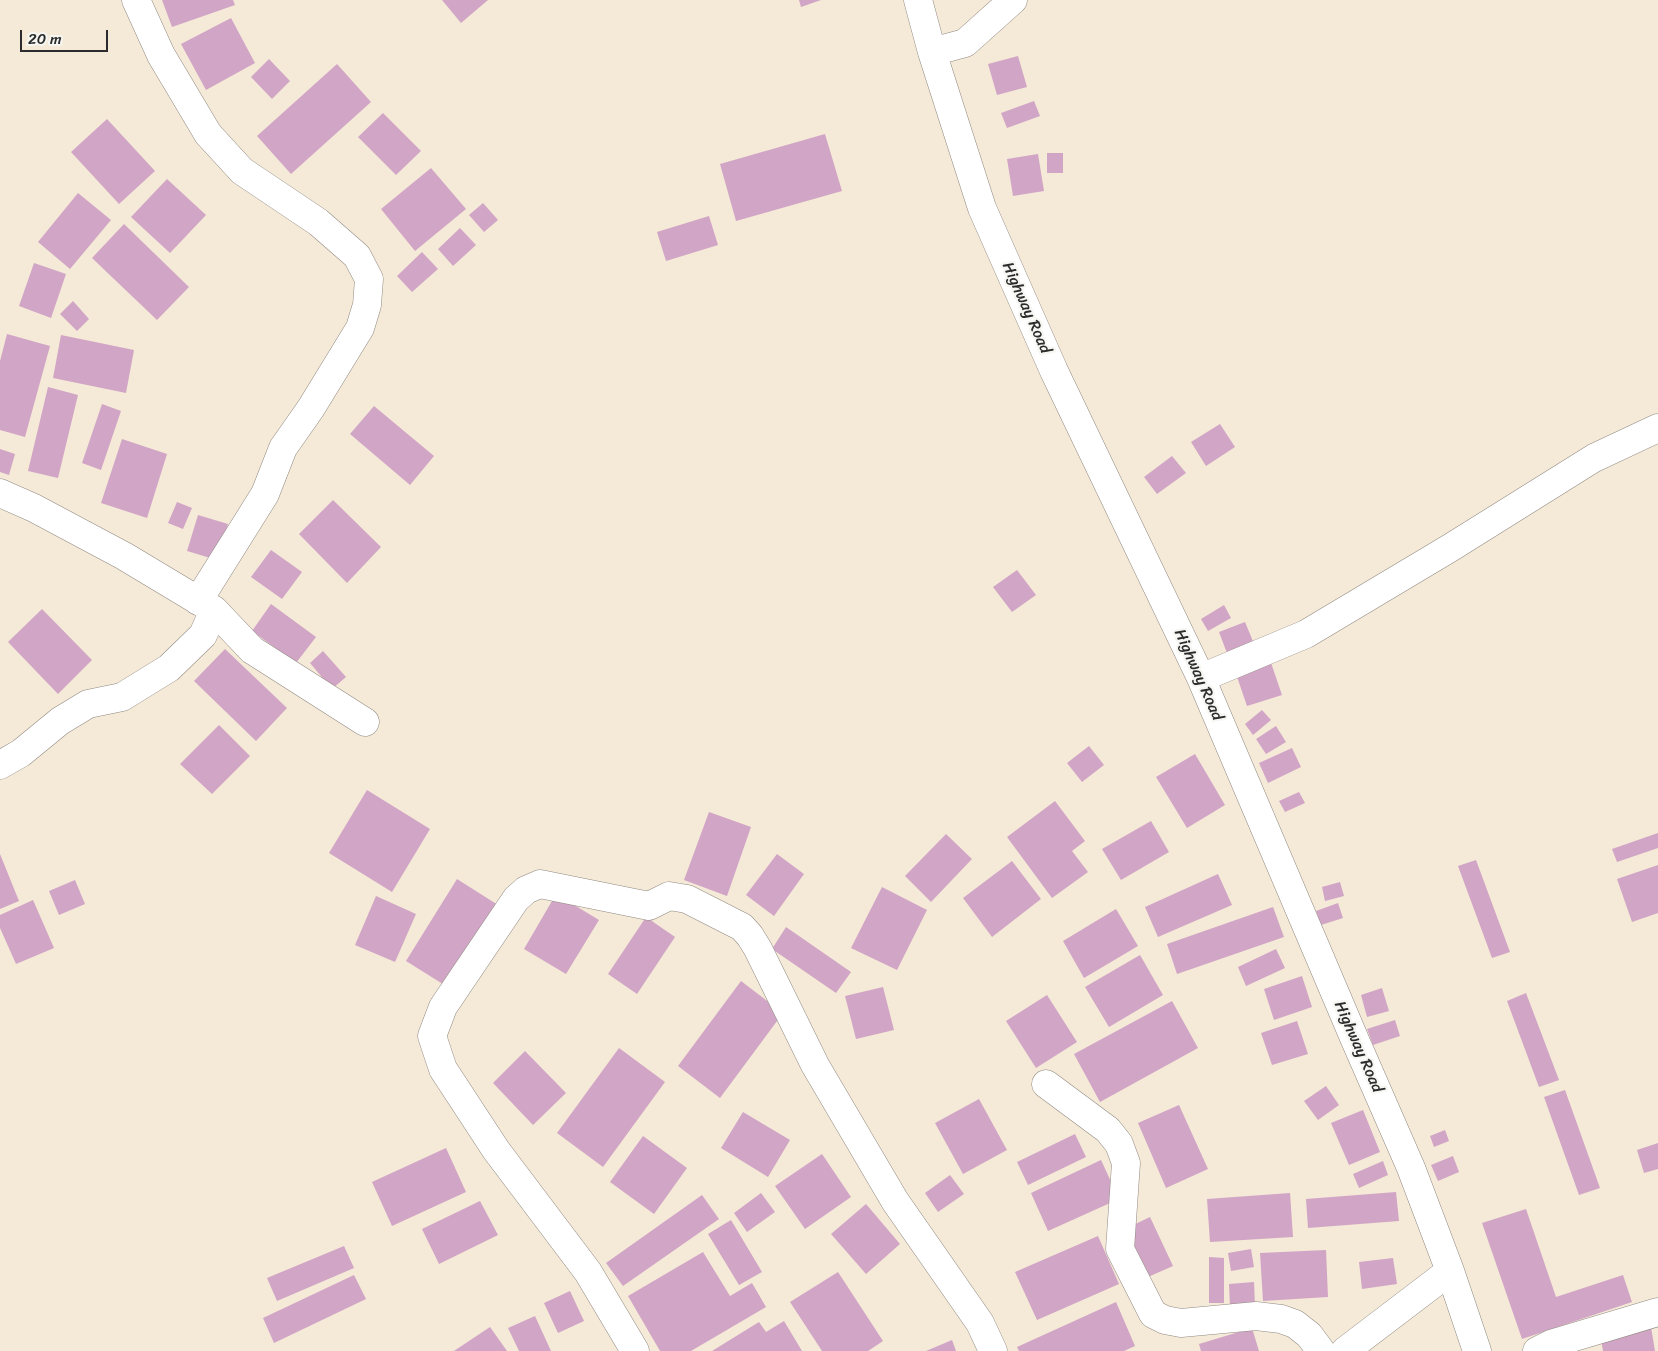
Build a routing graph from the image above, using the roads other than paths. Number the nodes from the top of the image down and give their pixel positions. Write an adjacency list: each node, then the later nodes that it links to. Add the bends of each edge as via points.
1 (136, 0): 7 (street, via 161,55 208,134 242,171 318,222 357,256 369,279 367,305 360,328 283,448 265,494)
2 (918, 0): 4 (street, Highway Road)
3 (1013, 0): 4 (street, via 965,43)
4 (932, 52): 8 (street, Highway Road, via 982,208 1054,370)
5 (1658, 428): 8 (street, via 1594,458 1306,634)
6 (0, 493): 7 (street, via 124,556)
7 (206, 606): 9 (street, via 252,650); 10 (street, via 203,635 169,668 122,697 88,704)
8 (1201, 678): 12 (street, Highway Road, via 1411,1168)
9 (364, 722)
10 (0, 765)
11 (1046, 1084): 16 (street, via 1108,1130 1119,1144 1126,1163 1120,1249 1153,1314 1181,1323 1256,1316 1281,1319 1295,1324 1309,1335)
12 (1450, 1271): 17 (street); 18 (street, Highway Road)
13 (1658, 1312): 19 (street)
14 (635, 1351): 15 (street, via 588,1272 496,1150 443,1069 432,1036 444,1006 516,899 540,884 648,906 669,896 687,899 742,927 758,949 815,1065 895,1201 980,1323)
15 (993, 1351)
16 (1321, 1351)
17 (1345, 1351)
18 (1477, 1351)
19 (1537, 1351)

